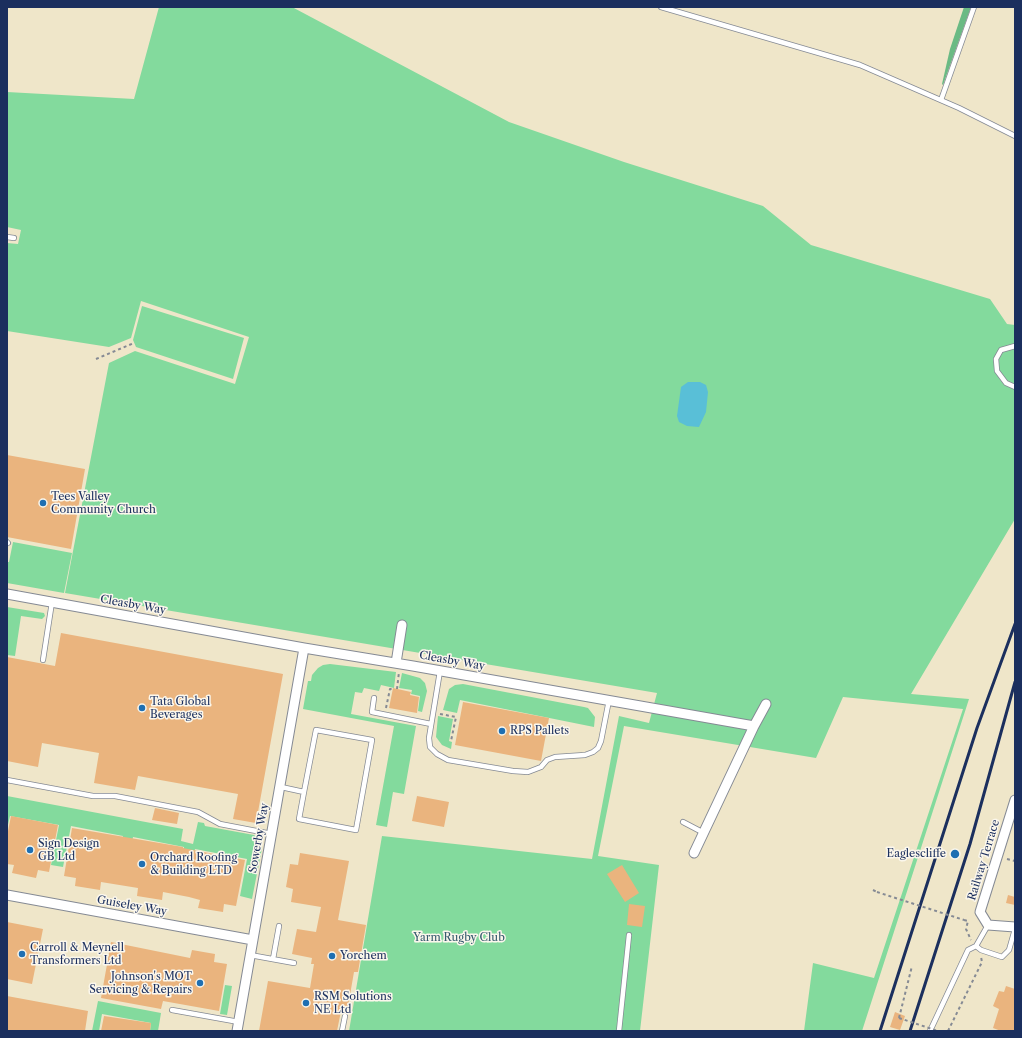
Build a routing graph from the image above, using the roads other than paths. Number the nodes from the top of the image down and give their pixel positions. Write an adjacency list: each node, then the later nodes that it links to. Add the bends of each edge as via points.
1 (661, 7): 3 (lane)
2 (974, 7): 4 (lane)
3 (677, 9): 4 (lane, via 860,65)
4 (941, 100): 5 (lane)
5 (1015, 136)
6 (7, 237): 7 (lane)
7 (14, 238)
8 (1015, 346): 9 (lane, via 1001,350 996,359 997,371 1006,382)
9 (1015, 387)
10 (7, 594): 11 (street, Cleasby Way)
11 (52, 602): 13 (street, Cleasby Way); 14 (lane)
12 (402, 625): 15 (street)
13 (304, 648): 15 (street, Cleasby Way); 23 (street, Sowerby Way)
14 (42, 660)
15 (398, 667): 16 (street, Cleasby Way)
16 (440, 671): 18 (street, Cleasby Way); 20 (lane)
17 (374, 698): 20 (lane, via 372,712)
18 (609, 700): 20 (lane, via 598,748 584,755 555,757 528,772 442,757 430,747); 21 (street, Cleasby Way)
19 (766, 704): 21 (street)
20 (432, 724)
21 (754, 726): 27 (street)
22 (7, 780): 28 (lane, via 94,796 115,796 198,812 220,824)
23 (280, 787): 24 (lane); 28 (street, Sowerby Way)
24 (304, 792): 24 (lane, via 316,730 372,740 356,830 299,819)
25 (1015, 800): 31 (street, Railway Terrace, via 980,912)
26 (683, 822): 27 (lane)
27 (704, 832): 29 (street)
28 (272, 834): 35 (street, Sowerby Way)
29 (694, 853)
30 (7, 895): 35 (street, Guiseley Way)
31 (988, 925): 33 (street); 36 (lane)
32 (279, 926): 38 (lane)
33 (1015, 928): 36 (lane, via 1009,950 1002,957)
34 (628, 935): 44 (lane)
35 (253, 940): 37 (street, Sowerby Way)
36 (975, 946): 45 (lane, via 968,950)
37 (250, 955): 38 (lane); 42 (street, Sowerby Way)
38 (273, 959): 39 (lane)
39 (294, 963)
40 (172, 1010): 42 (lane)
41 (345, 1016): 43 (lane)
42 (238, 1026)
43 (342, 1031)
44 (619, 1031)
45 (930, 1031)

